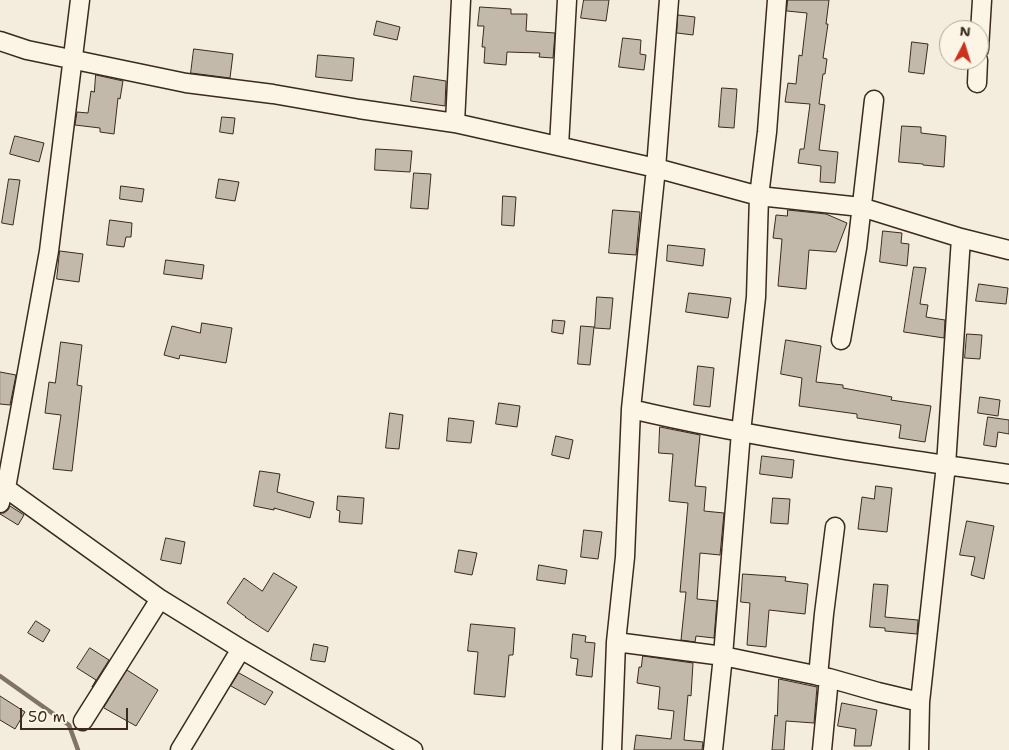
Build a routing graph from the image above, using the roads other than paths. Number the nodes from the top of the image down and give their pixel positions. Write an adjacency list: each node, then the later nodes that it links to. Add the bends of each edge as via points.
1 (80, 0): 9 (street)
2 (462, 0): 13 (street)
3 (567, 0): 14 (street)
4 (669, 0): 15 (street)
5 (777, 0): 16 (street)
6 (982, 0): 7 (street)
7 (981, 20)
8 (0, 41): 9 (street)
9 (73, 59): 13 (street, via 186,83); 25 (street, via 49,251)
10 (978, 70): 11 (street)
11 (977, 83)
12 (874, 100): 17 (street)
13 (455, 123): 14 (street)
14 (559, 146): 15 (street)
15 (656, 168): 16 (street); 21 (street)
16 (760, 196): 17 (street); 22 (street, via 756,297)
17 (862, 207): 18 (street); 20 (street)
18 (961, 238): 19 (street); 23 (street)
19 (1009, 250)
20 (841, 340)
21 (630, 410): 22 (street); 28 (street, via 625,557)
22 (741, 432): 23 (street); 30 (street)
23 (946, 465): 24 (street); 32 (street)
24 (1009, 474)
25 (2, 492): 27 (street)
26 (835, 527): 31 (street, via 824,614)
27 (160, 599): 29 (street); 33 (street)
28 (616, 642): 30 (street); 36 (street)
29 (241, 648): 34 (street); 35 (street)
30 (722, 656): 31 (street); 37 (street)
31 (823, 677): 32 (street); 38 (street)
32 (920, 702): 39 (street)
33 (83, 721)
34 (180, 750)
35 (413, 750)
36 (612, 750)
37 (713, 750)
38 (822, 750)
39 (919, 750)

